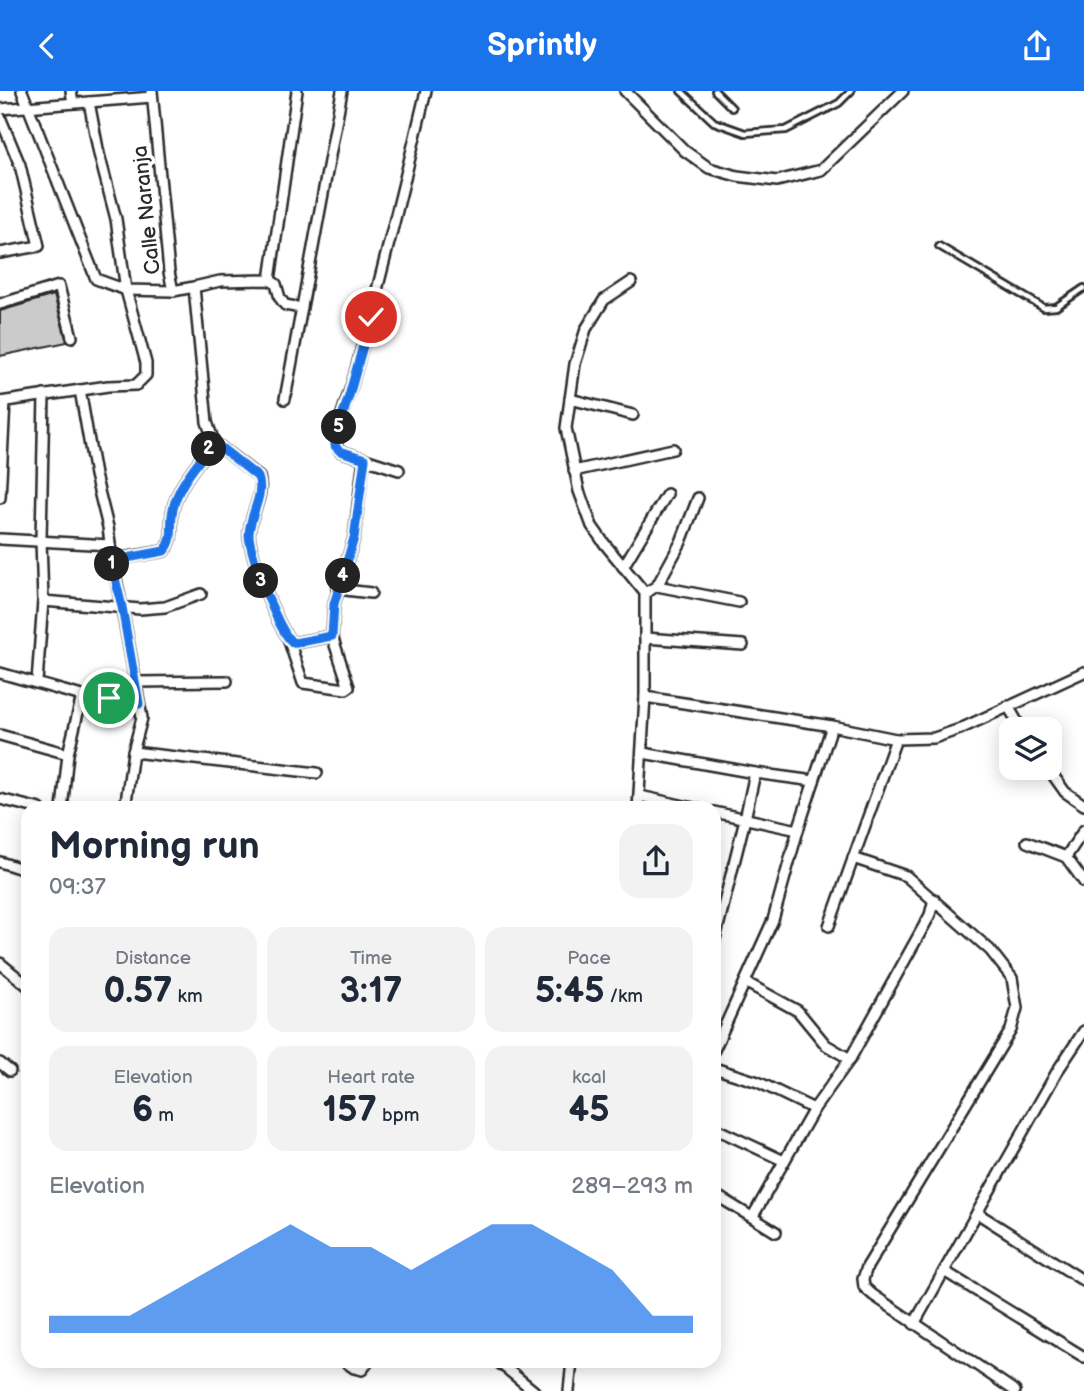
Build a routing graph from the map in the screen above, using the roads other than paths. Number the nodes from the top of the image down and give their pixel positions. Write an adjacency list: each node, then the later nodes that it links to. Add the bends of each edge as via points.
1 (22, 91): 14 (street)
2 (71, 91): 13 (street)
3 (297, 91): 20 (street)
4 (342, 91): 27 (street)
5 (426, 91): 37 (street, via 392,237 335,438 340,451)
6 (625, 91): 10 (street, via 685,151 709,168 777,181 821,170)
7 (681, 91): 9 (lane, via 714,122 745,133 786,130 839,103)
8 (715, 91): 15 (lane)
9 (851, 91)
10 (903, 91)
11 (152, 94): 12 (street); 25 (street, Calle Naranja)
12 (89, 102): 13 (street); 24 (street, via 116,219)
13 (73, 103): 14 (street)
14 (26, 107): 16 (street); 24 (street, via 96,279)
15 (732, 108)
16 (0, 109)
17 (0, 117): 19 (street, via 20,165 39,246)
18 (939, 246): 23 (lane, via 1044,308 1056,307)
19 (0, 253)
20 (270, 280): 22 (street, Calle Naranja, via 220,281); 27 (street, via 285,305)
21 (631, 282): 32 (street, via 604,300 586,329)
22 (194, 287): 25 (street, Calle Naranja); 35 (street, via 207,422)
23 (1084, 288)
24 (126, 290): 25 (street); 29 (street, via 146,375 136,385)
25 (173, 291)
26 (0, 305): 28 (street, via 59,286)
27 (301, 307): 31 (street)
28 (72, 337)
29 (80, 390): 30 (street); 45 (street)
30 (44, 395): 33 (street); 44 (street)
31 (285, 399)
32 (570, 399): 34 (street); 39 (street, via 566,428)
33 (3, 402): 41 (street)
34 (634, 415)
35 (214, 442): 46 (street, via 180,489 172,509 169,546 164,551); 58 (street, via 258,477 261,486 249,536 262,585)
36 (673, 449): 39 (street)
37 (365, 459): 38 (street); 49 (street, via 354,538)
38 (399, 470)
39 (574, 471): 47 (street, via 592,526)
40 (667, 494): 47 (street)
41 (0, 498)
42 (698, 498): 48 (street)
43 (0, 539): 44 (street)
44 (41, 540): 45 (street); 53 (street)
45 (110, 545): 46 (street)
46 (111, 561): 55 (street)
47 (623, 567): 51 (street)
48 (657, 586): 51 (street); 54 (street)
49 (337, 589): 50 (street); 56 (street)
50 (371, 593)
51 (645, 593): 57 (street)
52 (201, 594): 55 (street, via 165,607)
53 (43, 601): 55 (street); 63 (street)
54 (739, 602)
55 (122, 607): 64 (street)
56 (332, 636): 58 (street); 58 (street, via 349,684 346,689 303,683)
57 (645, 638): 59 (street); 66 (street)
58 (289, 641)
59 (743, 645)
60 (0, 673): 63 (street)
61 (1084, 673): 68 (street)
62 (227, 681): 64 (street)
63 (37, 682): 65 (street)
64 (135, 682): 67 (street)
65 (82, 696): 67 (street); 75 (street)
66 (645, 698): 70 (street); 74 (street)
67 (139, 704): 73 (street, via 142,718)
68 (1008, 706): 69 (street); 72 (street, via 934,738)
69 (1014, 717)
70 (832, 726): 72 (street); 79 (street)
71 (0, 735): 75 (street)
72 (897, 739): 94 (street)
73 (133, 752): 76 (street); 83 (street)
74 (643, 753): 77 (street); 80 (street)
75 (68, 754): 82 (street)
76 (317, 773)
77 (755, 773): 79 (street); 89 (street)
78 (1056, 780): 87 (street)
79 (814, 781): 90 (street)
80 (640, 796): 84 (street); 85 (street)
81 (0, 799): 86 (street)
82 (62, 801)
83 (126, 801)
84 (639, 801)
85 (662, 801)
86 (21, 804)
87 (1084, 805)
88 (721, 814): 89 (street)
89 (746, 819): 90 (street); 99 (street)
90 (798, 830): 105 (street, via 773,920)
91 (1084, 830): 93 (street)
92 (1027, 842): 93 (street)
93 (1066, 857): 97 (street)
94 (853, 858): 98 (street, via 906,876); 100 (street)
95 (0, 862): 96 (street)
96 (21, 869)
97 (1084, 882)
98 (934, 899): 108 (street, via 930,915); 121 (street, via 990,950 1012,978 1017,1009 1011,1030 863,1279 864,1287)
99 (721, 914)
100 (829, 926)
101 (0, 963): 102 (street)
102 (8, 970): 103 (street); 104 (street)
103 (0, 978)
104 (21, 980)
105 (745, 982): 107 (street); 108 (street, via 798,1011 826,1045)
106 (1084, 1031): 116 (street)
107 (721, 1035)
108 (850, 1059): 112 (street)
109 (0, 1063): 111 (street)
110 (721, 1070): 112 (street)
111 (10, 1071)
112 (814, 1109): 114 (street)
113 (721, 1131): 114 (street)
114 (784, 1161): 117 (street)
115 (721, 1198): 117 (street)
116 (977, 1213): 119 (street); 120 (street)
117 (753, 1216): 118 (street)
118 (776, 1232)
119 (944, 1271): 121 (street); 122 (street)
120 (1084, 1281)
121 (914, 1324): 127 (street)
122 (1084, 1357)
123 (506, 1368): 125 (street)
124 (571, 1368): 126 (street)
125 (534, 1391)
126 (569, 1391)
127 (1015, 1391)

